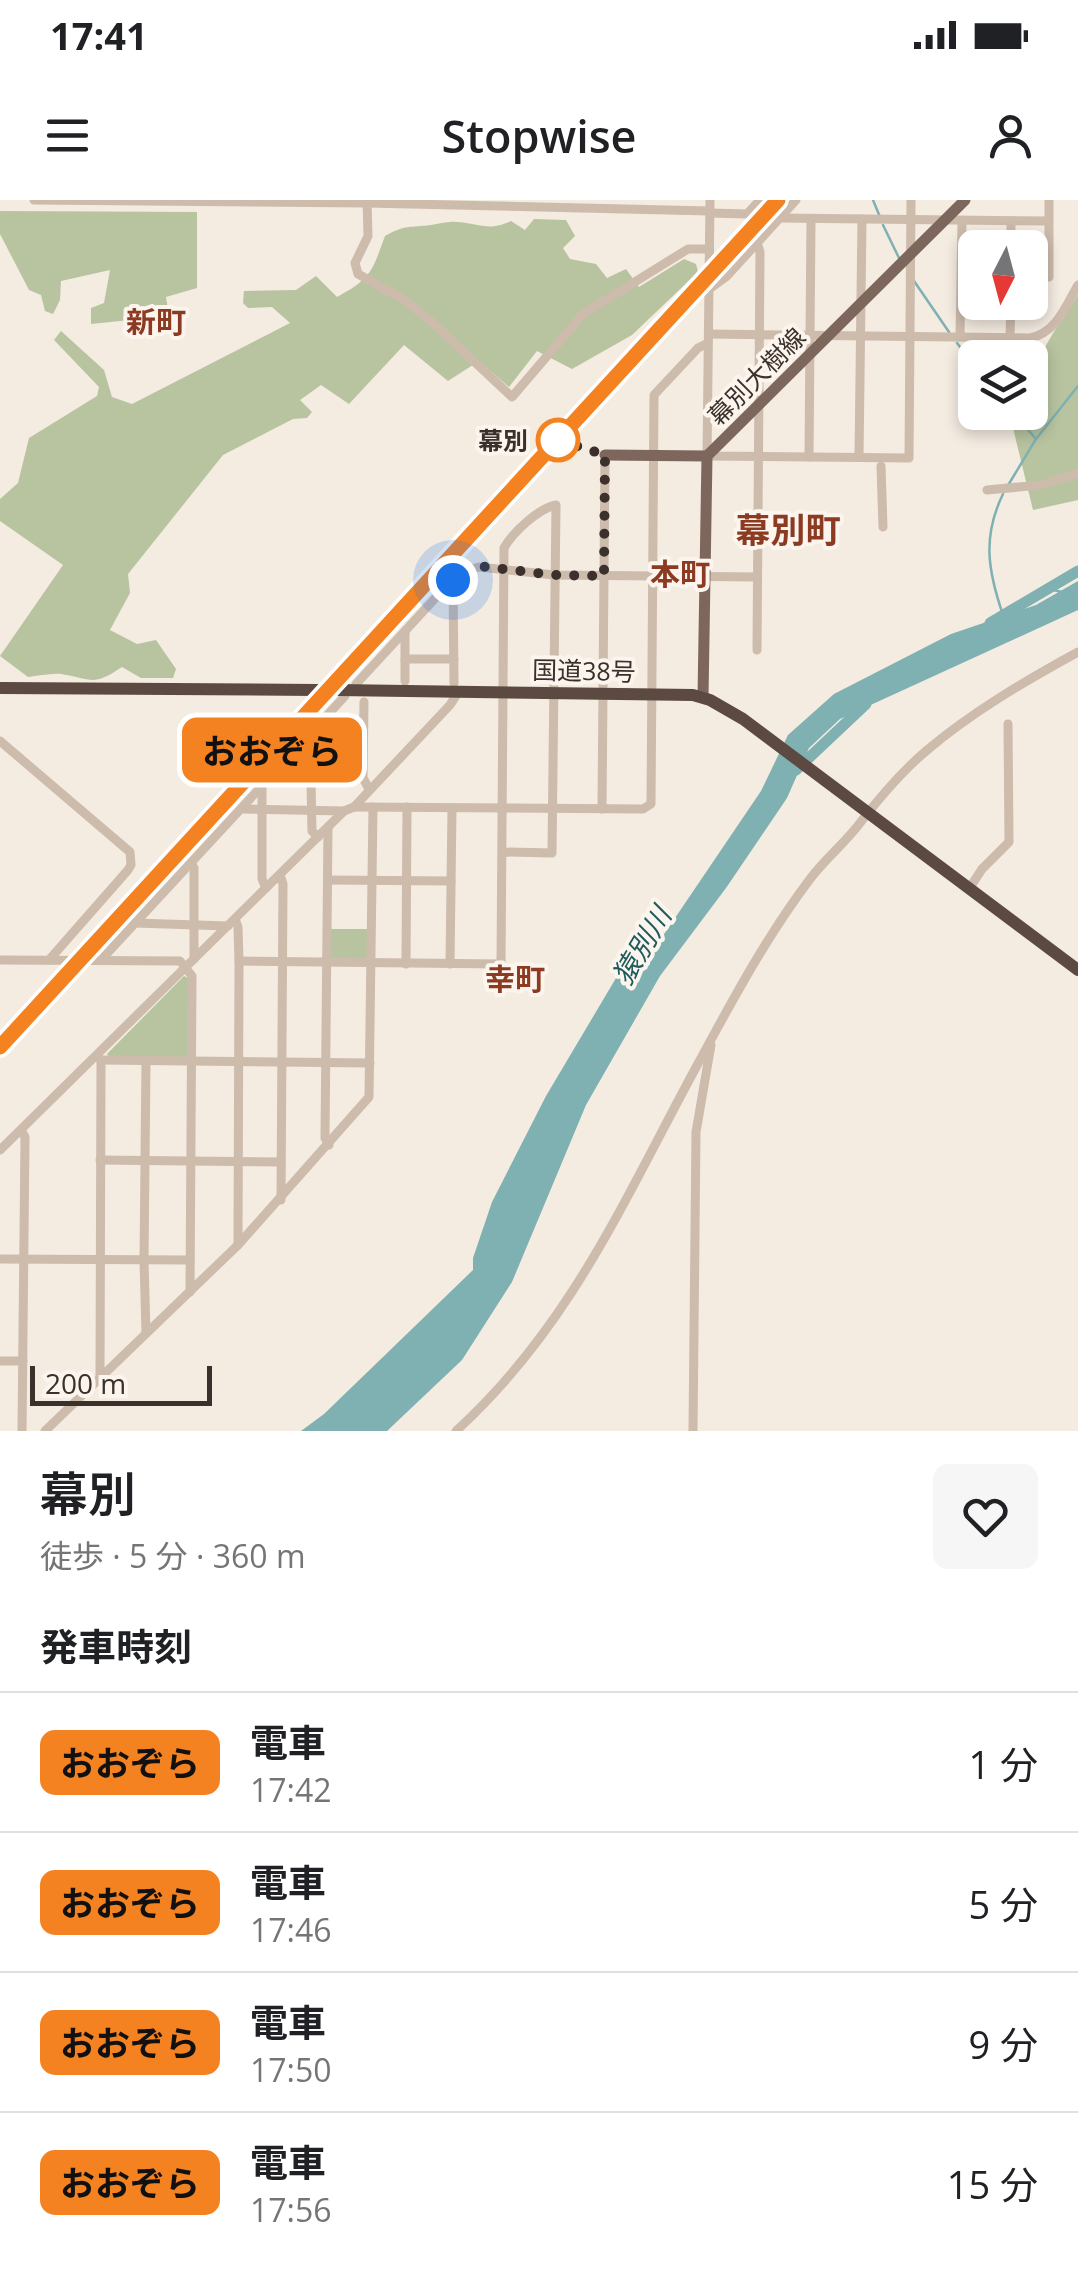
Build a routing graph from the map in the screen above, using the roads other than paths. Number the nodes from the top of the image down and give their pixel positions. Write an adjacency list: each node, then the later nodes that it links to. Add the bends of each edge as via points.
1 (34, 200): 2 (street)
2 (56, 200): 3 (street)
3 (103, 200): 4 (street)
4 (149, 200): 10 (street)
5 (760, 200): 16 (street, via 748,214)
6 (796, 200): 17 (street)
7 (911, 200): 20 (street)
8 (966, 200): 21 (main road, 幕別大樹線)
9 (1049, 200): 24 (street)
10 (195, 201): 11 (street)
11 (236, 201): 12 (street)
12 (308, 201): 13 (street)
13 (366, 201): 14 (street); 27 (street, via 368,236 355,263 358,274 432,322 512,397 583,314 688,249)
14 (553, 204): 15 (street)
15 (588, 205): 16 (street)
16 (710, 208): 27 (street)
17 (780, 218): 18 (street); 26 (street)
18 (811, 219): 19 (street); 35 (street)
19 (862, 219): 20 (street); 32 (street)
20 (910, 220): 21 (street); 28 (street)
21 (945, 220): 22 (street); 28 (main road, 幕別大樹線)
22 (962, 221): 23 (street); 39 (street)
23 (1010, 221): 24 (street); 25 (street)
24 (1048, 221): 29 (street)
25 (1010, 230)
26 (757, 244): 31 (street); 34 (street)
27 (709, 249): 31 (street)
28 (910, 256): 32 (main road, 幕別大樹線); 38 (street)
29 (1048, 277)
30 (1078, 285): 40 (street, via 1055,325 1039,336)
31 (709, 289): 41 (street)
32 (860, 305): 36 (main road, 幕別大樹線); 37 (street)
33 (1010, 320): 40 (street)
34 (761, 335): 35 (street); 41 (street); 43 (street)
35 (810, 336): 36 (street); 42 (street)
36 (828, 336): 37 (street); 42 (main road, 幕別大樹線)
37 (860, 336): 38 (street); 49 (street)
38 (910, 336): 39 (street); 49 (street, via 909,458)
39 (960, 337): 40 (street)
40 (1010, 337)
41 (708, 339): 45 (street, via 654,395); 46 (street)
42 (810, 354): 43 (main road, 幕別大樹線); 48 (street)
43 (759, 404): 46 (main road, 幕別大樹線); 47 (street)
44 (605, 455): 45 (main road); 56 (street)
45 (655, 456): 46 (main road); 57 (street)
46 (707, 456): 47 (street); 58 (main road, 幕別大樹線)
47 (759, 456): 48 (street); 59 (street)
48 (809, 457): 49 (street)
49 (860, 457)
50 (881, 466): 53 (street)
51 (1078, 473): 52 (street)
52 (987, 490)
53 (883, 527)
54 (504, 569): 55 (street); 55 (street, via 507,541 556,505); 60 (street, via 470,568); 70 (street)
55 (554, 575): 56 (street); 71 (street)
56 (604, 576): 57 (street); 72 (street)
57 (654, 576): 58 (street); 74 (street)
58 (706, 577): 59 (street); 75 (main road, 幕別大樹線)
59 (757, 577): 62 (street)
60 (453, 580): 61 (street); 65 (street)
61 (405, 632): 64 (street); 67 (street)
62 (758, 650)
63 (1078, 652): 87 (street, via 976,712)
64 (405, 660): 65 (street); 66 (street)
65 (454, 660): 68 (street)
66 (405, 681)
67 (356, 684)
68 (456, 687): 70 (highway, 国道38号); 73 (highway, 国道38号); 81 (street, via 415,743)
69 (0, 688): 73 (highway, 国道38号, bridge)
70 (503, 691): 71 (highway, 国道38号); 85 (street)
71 (553, 692): 72 (highway, 国道38号); 86 (street)
72 (604, 692): 74 (highway, 国道38号); 90 (street)
73 (341, 693): 78 (street)
74 (654, 694): 75 (highway, 国道38号); 90 (street, via 651,804)
75 (703, 697): 87 (highway, 国道38号)
76 (364, 702): 81 (street, via 363,778)
77 (1008, 724): 103 (street, via 1008,842)
78 (310, 733): 80 (street); 92 (street)
79 (0, 741): 108 (street, via 132,859)
80 (262, 787): 88 (street); 91 (street)
81 (369, 789): 89 (street)
82 (372, 807): 83 (street); 89 (street); 99 (street)
83 (407, 807): 84 (street); 100 (street)
84 (452, 808): 85 (street); 101 (street)
85 (502, 808): 86 (street); 95 (street)
86 (552, 808): 90 (street); 95 (street, via 552,853)
87 (863, 808): 103 (highway, 国道38号); 118 (street, via 862,822 810,878)
88 (243, 809): 91 (street); 96 (street)
89 (349, 809): 92 (street); 93 (street)
90 (602, 809)
91 (262, 810): 92 (street); 102 (street)
92 (312, 810): 94 (street)
93 (328, 828): 94 (street); 98 (street)
94 (318, 838): 97 (street)
95 (502, 852): 116 (street, via 501,964)
96 (191, 863): 104 (street); 106 (street)
97 (280, 875): 102 (street); 111 (street)
98 (328, 880): 99 (street); 112 (street)
99 (372, 880): 100 (street); 114 (street)
100 (406, 881): 101 (street); 115 (street)
101 (451, 881): 116 (street)
102 (266, 888): 105 (street)
103 (969, 889): 117 (highway, 国道38号)
104 (135, 923): 106 (street); 109 (street)
105 (231, 923): 106 (street); 110 (street, via 238,927); 113 (street)
106 (193, 925): 113 (street)
107 (0, 960): 108 (street)
108 (50, 960): 109 (street)
109 (101, 960): 113 (street)
110 (239, 961): 111 (street); 122 (street)
111 (283, 962): 112 (street); 123 (street)
112 (327, 962): 114 (street); 124 (street)
113 (190, 963): 119 (street); 121 (street)
114 (371, 963): 115 (street); 125 (street)
115 (406, 964): 116 (street)
116 (450, 964)
117 (1078, 970)
118 (713, 1038): 148 (street, via 564,1306 507,1381); 149 (street, via 696,1132)
119 (98, 1058): 120 (street); 126 (street); 129 (street)
120 (146, 1061): 121 (street); 130 (street)
121 (192, 1061): 122 (street); 131 (street)
122 (237, 1062): 123 (street); 132 (street)
123 (282, 1062): 124 (street); 133 (street)
124 (326, 1063): 125 (street); 127 (street)
125 (370, 1063): 127 (street, via 370,1097)
126 (21, 1130): 128 (street); 137 (street)
127 (329, 1145): 134 (street)
128 (0, 1150)
129 (100, 1160): 130 (street); 138 (street)
130 (145, 1161): 131 (street); 139 (street)
131 (190, 1162): 132 (street); 140 (street)
132 (237, 1162): 133 (street); 135 (street)
133 (281, 1162): 134 (street)
134 (281, 1200): 135 (street)
135 (238, 1246): 141 (street)
136 (0, 1259): 137 (street)
137 (24, 1260): 138 (street); 144 (street)
138 (99, 1260): 139 (street); 145 (street)
139 (144, 1260): 140 (street); 142 (street)
140 (190, 1260): 141 (street)
141 (190, 1292): 142 (street)
142 (146, 1334): 145 (street)
143 (0, 1361): 144 (street)
144 (23, 1361): 146 (street)
145 (100, 1379): 147 (street)
146 (22, 1431)
147 (45, 1431)
148 (456, 1431)
149 (694, 1431)

